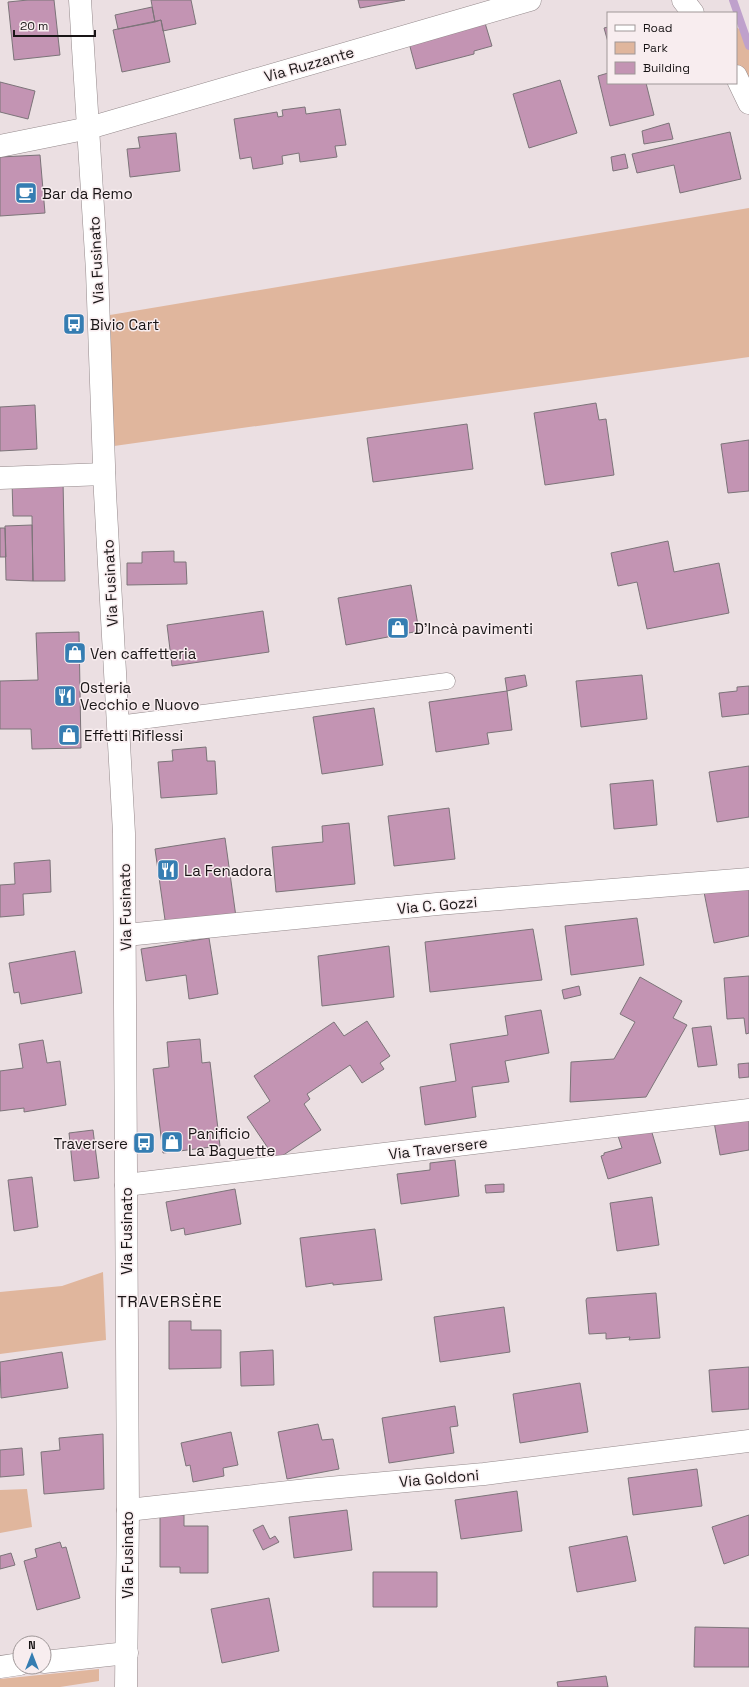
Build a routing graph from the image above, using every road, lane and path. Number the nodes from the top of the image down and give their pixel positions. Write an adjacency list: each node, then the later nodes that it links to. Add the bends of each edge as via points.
1 (80, 0): 7 (street, Via Fusinato)
2 (530, 0): 7 (street, Via Ruzzante)
3 (683, 0): 4 (street)
4 (691, 12)
5 (737, 78): 6 (street)
6 (749, 103)
7 (89, 128): 8 (street, Via Ruzzante); 9 (street, Via Fusinato)
8 (0, 146)
9 (104, 474): 10 (street); 12 (street, Via Fusinato)
10 (0, 478)
11 (447, 681): 12 (lane)
12 (118, 724): 14 (street, Via Fusinato)
13 (749, 879): 14 (street, Via C. Gozzi, via 437,904)
14 (126, 935): 16 (street, Via Fusinato)
15 (749, 1110): 16 (street, Via Traversere)
16 (126, 1185): 18 (street, Via Fusinato)
17 (749, 1441): 18 (street, Via Goldoni, via 484,1474)
18 (128, 1510): 19 (street, Via Fusinato)
19 (127, 1653): 20 (street); 23 (street, Via Fusinato)
20 (52, 1661)
21 (12, 1665): 22 (street)
22 (0, 1667)
23 (126, 1687)

